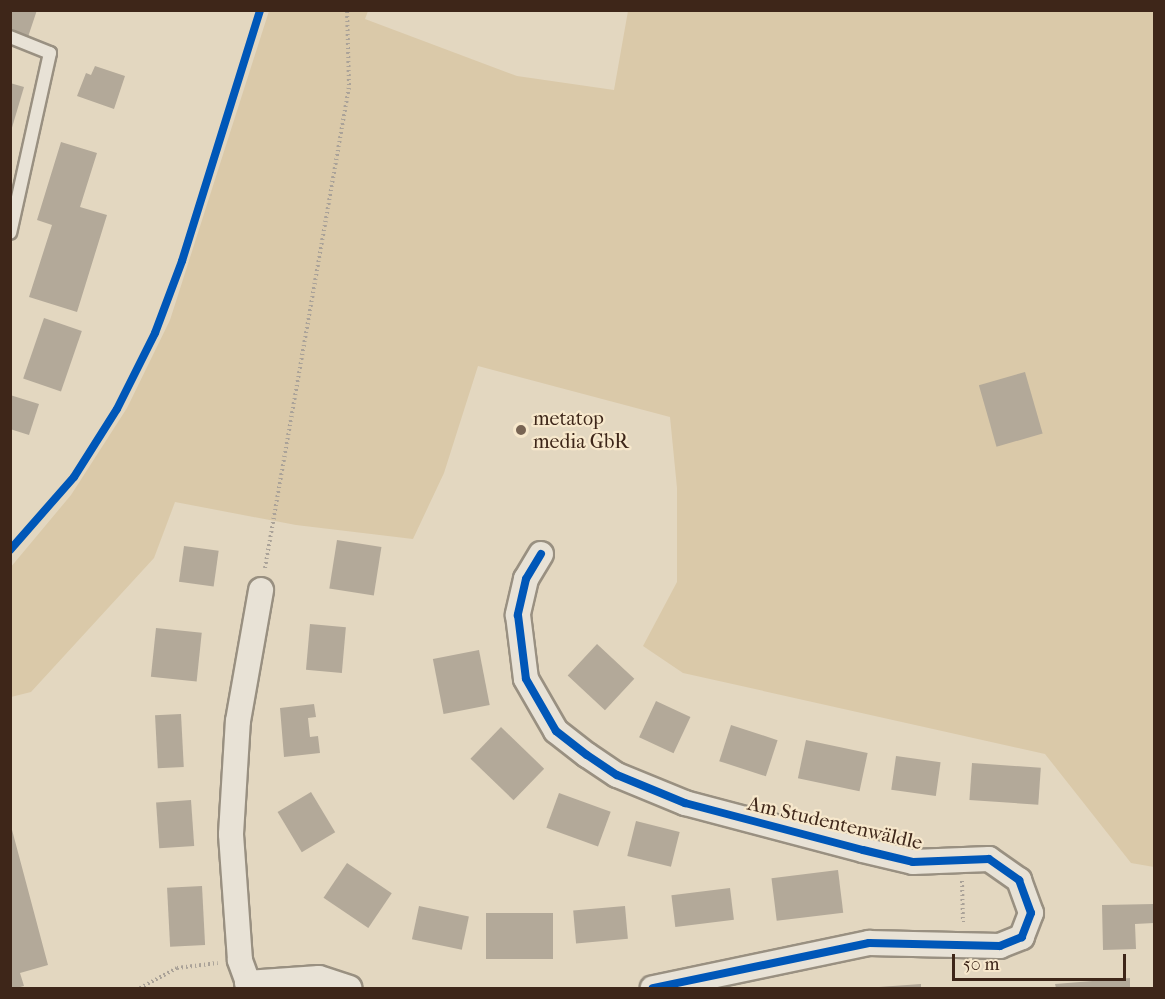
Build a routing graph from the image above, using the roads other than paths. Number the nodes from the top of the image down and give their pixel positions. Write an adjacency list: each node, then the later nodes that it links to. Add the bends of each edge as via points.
1 (10, 37): 2 (lane, via 50,53)
2 (10, 233)
3 (541, 554): 7 (street, Am Studentenwäldle, via 526,579 518,615 526,679 556,731 587,755 617,776 685,803 913,862 989,859 1019,880 1031,913 1022,937 1000,946 963,942 869,943)
4 (261, 590): 5 (street, via 238,722 231,834 240,960)
5 (248, 986): 6 (street, via 319,978)
6 (349, 988)
7 (653, 988)

